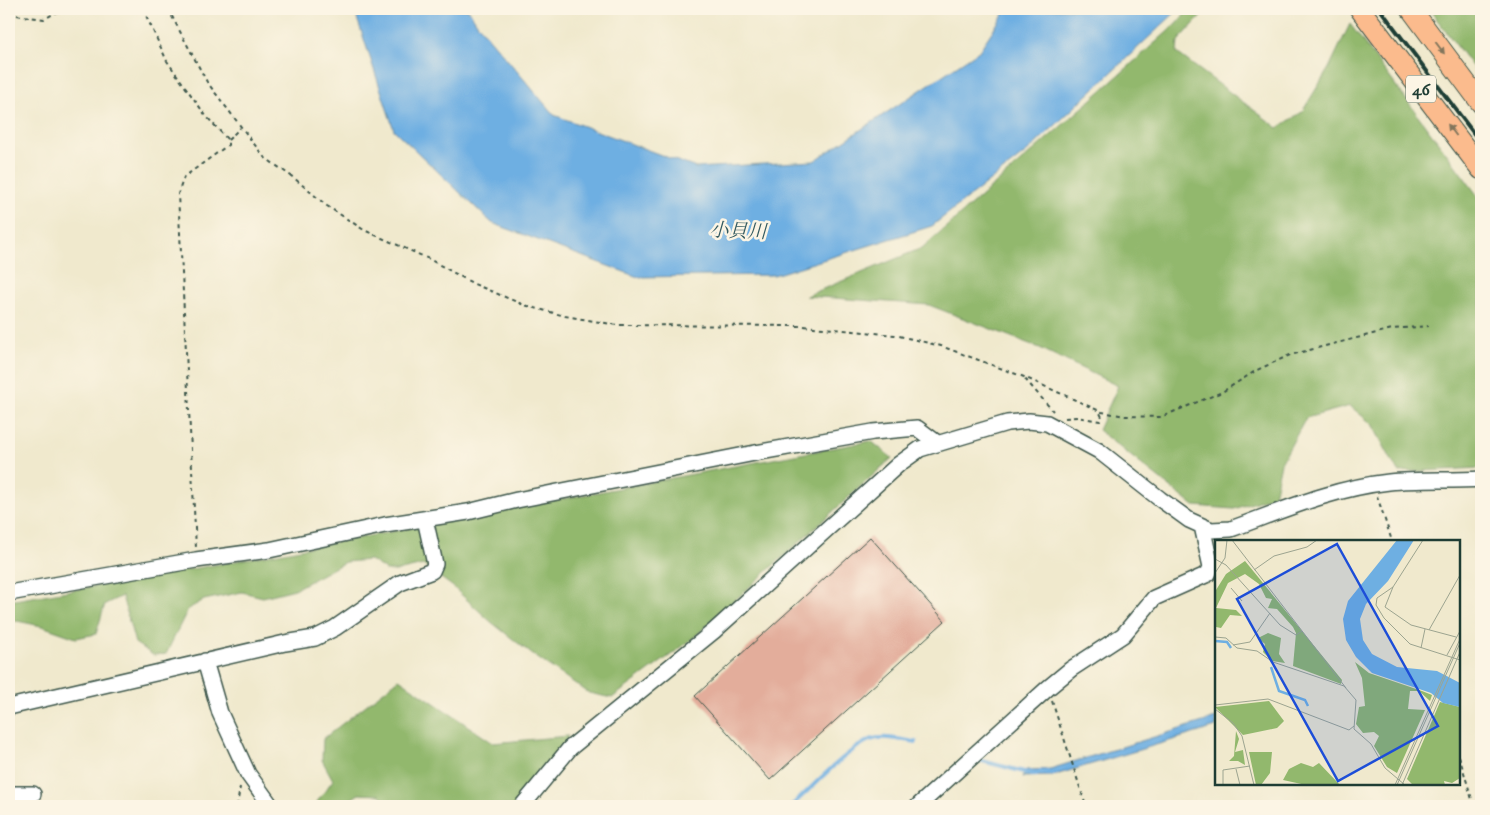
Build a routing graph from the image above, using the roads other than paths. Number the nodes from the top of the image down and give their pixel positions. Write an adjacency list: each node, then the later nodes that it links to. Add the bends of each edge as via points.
1 (1360, 9): 4 (main road, 46, one-way to 1)
2 (1410, 9): 3 (main road, 46, one-way to 3)
3 (1481, 103)
4 (1481, 169)
5 (937, 443): 7 (street, via 917,428 873,432); 8 (street, via 1007,423 1063,425 1160,499); 15 (street, via 920,448 899,464 714,631 584,735 558,760)
6 (1481, 479): 8 (street, via 1373,484 1311,500 1231,529 1219,531)
7 (425, 519): 9 (street, via 269,550); 10 (street, via 435,564 432,571 400,583 315,638)
8 (1202, 526): 16 (street, via 1211,567 1208,574 1154,598 1123,635 1048,688)
9 (9, 593)
10 (205, 661): 11 (street); 14 (street, via 220,713 248,774)
11 (9, 707)
12 (9, 794): 13 (street)
13 (33, 794)
14 (271, 806)
15 (522, 806)
16 (918, 806)

